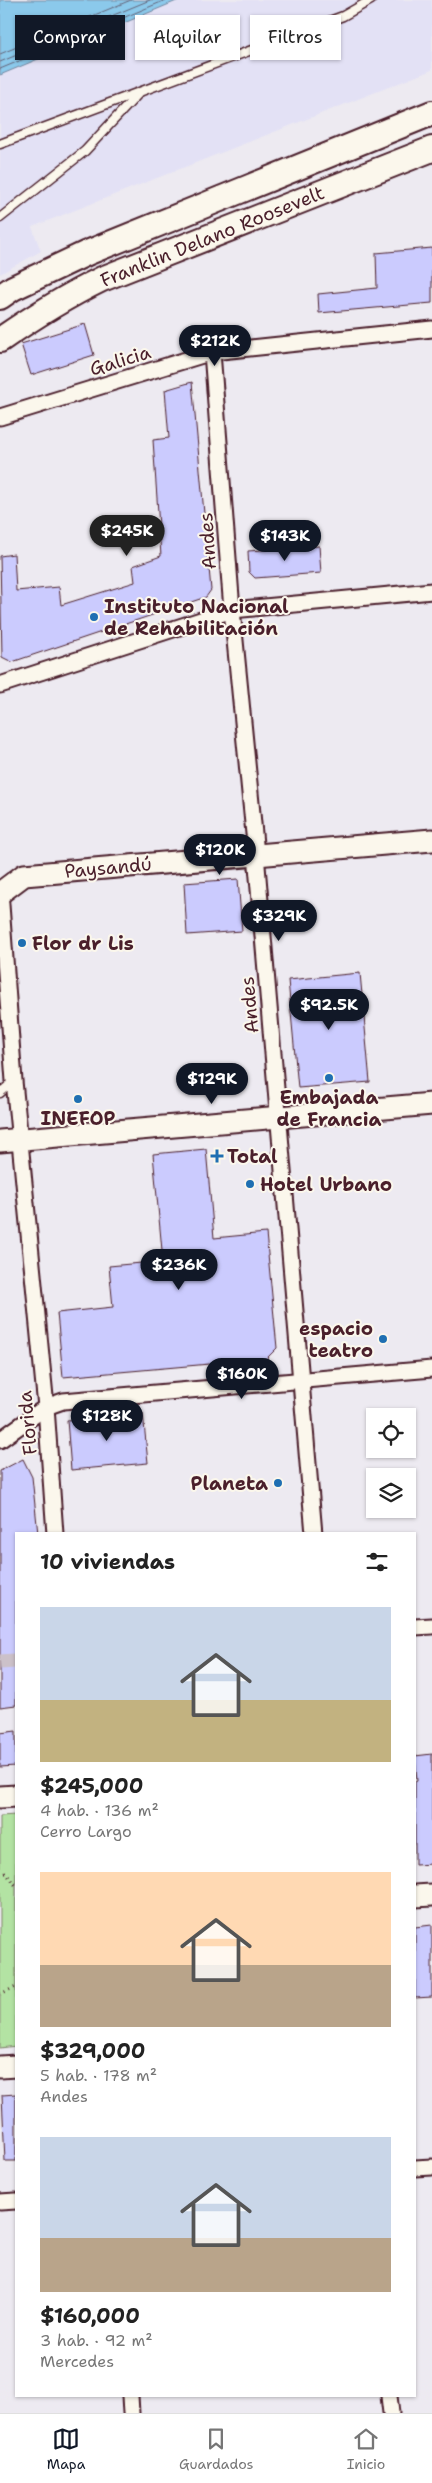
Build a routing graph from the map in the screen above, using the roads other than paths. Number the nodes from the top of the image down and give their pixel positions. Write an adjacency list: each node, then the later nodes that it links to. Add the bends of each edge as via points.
1 (371, 0): 2 (lane, via 343,16)
2 (140, 92): 4 (lane); 6 (lane, via 85,151)
3 (432, 112): 7 (main road, Franklin Delano Roosevelt, via 87,253)
4 (0, 144)
5 (432, 149): 9 (main road, Franklin Delano Roosevelt, via 102,280 38,313)
6 (0, 218)
7 (0, 297)
8 (432, 329): 10 (street, Galicia)
9 (0, 340)
10 (212, 352): 11 (street, Galicia); 13 (street, Andes)
11 (0, 417)
12 (432, 591): 13 (street)
13 (232, 610): 14 (street); 16 (street, Andes)
14 (0, 685)
15 (432, 840): 16 (street, Paysandú)
16 (256, 854): 17 (street, Paysandú, via 24,875); 21 (street, Andes)
17 (0, 893): 18 (street, Florida)
18 (14, 1081): 19 (lane); 22 (street, Florida)
19 (0, 1092)
20 (432, 1104): 21 (street)
21 (279, 1118): 22 (street); 24 (street, Andes)
22 (10, 1139): 25 (street, Florida)
23 (432, 1369): 24 (street)
24 (301, 1380): 25 (street, via 63,1401); 28 (street, Andes)
25 (46, 1407): 26 (street); 27 (street, Florida)
26 (0, 1440)
27 (55, 1532)
28 (314, 1532)
29 (432, 1626): 30 (street)
30 (416, 1627)
31 (15, 1796): 32 (street)
32 (0, 1797)
33 (432, 1895): 34 (street)
34 (416, 1896)
35 (15, 2066): 36 (street)
36 (0, 2067)
37 (432, 2167): 38 (street)
38 (416, 2168)
39 (15, 2201): 40 (street)
40 (0, 2202)
41 (130, 2397): 43 (street)
42 (389, 2397): 44 (street)
43 (131, 2413)
44 (391, 2413)

